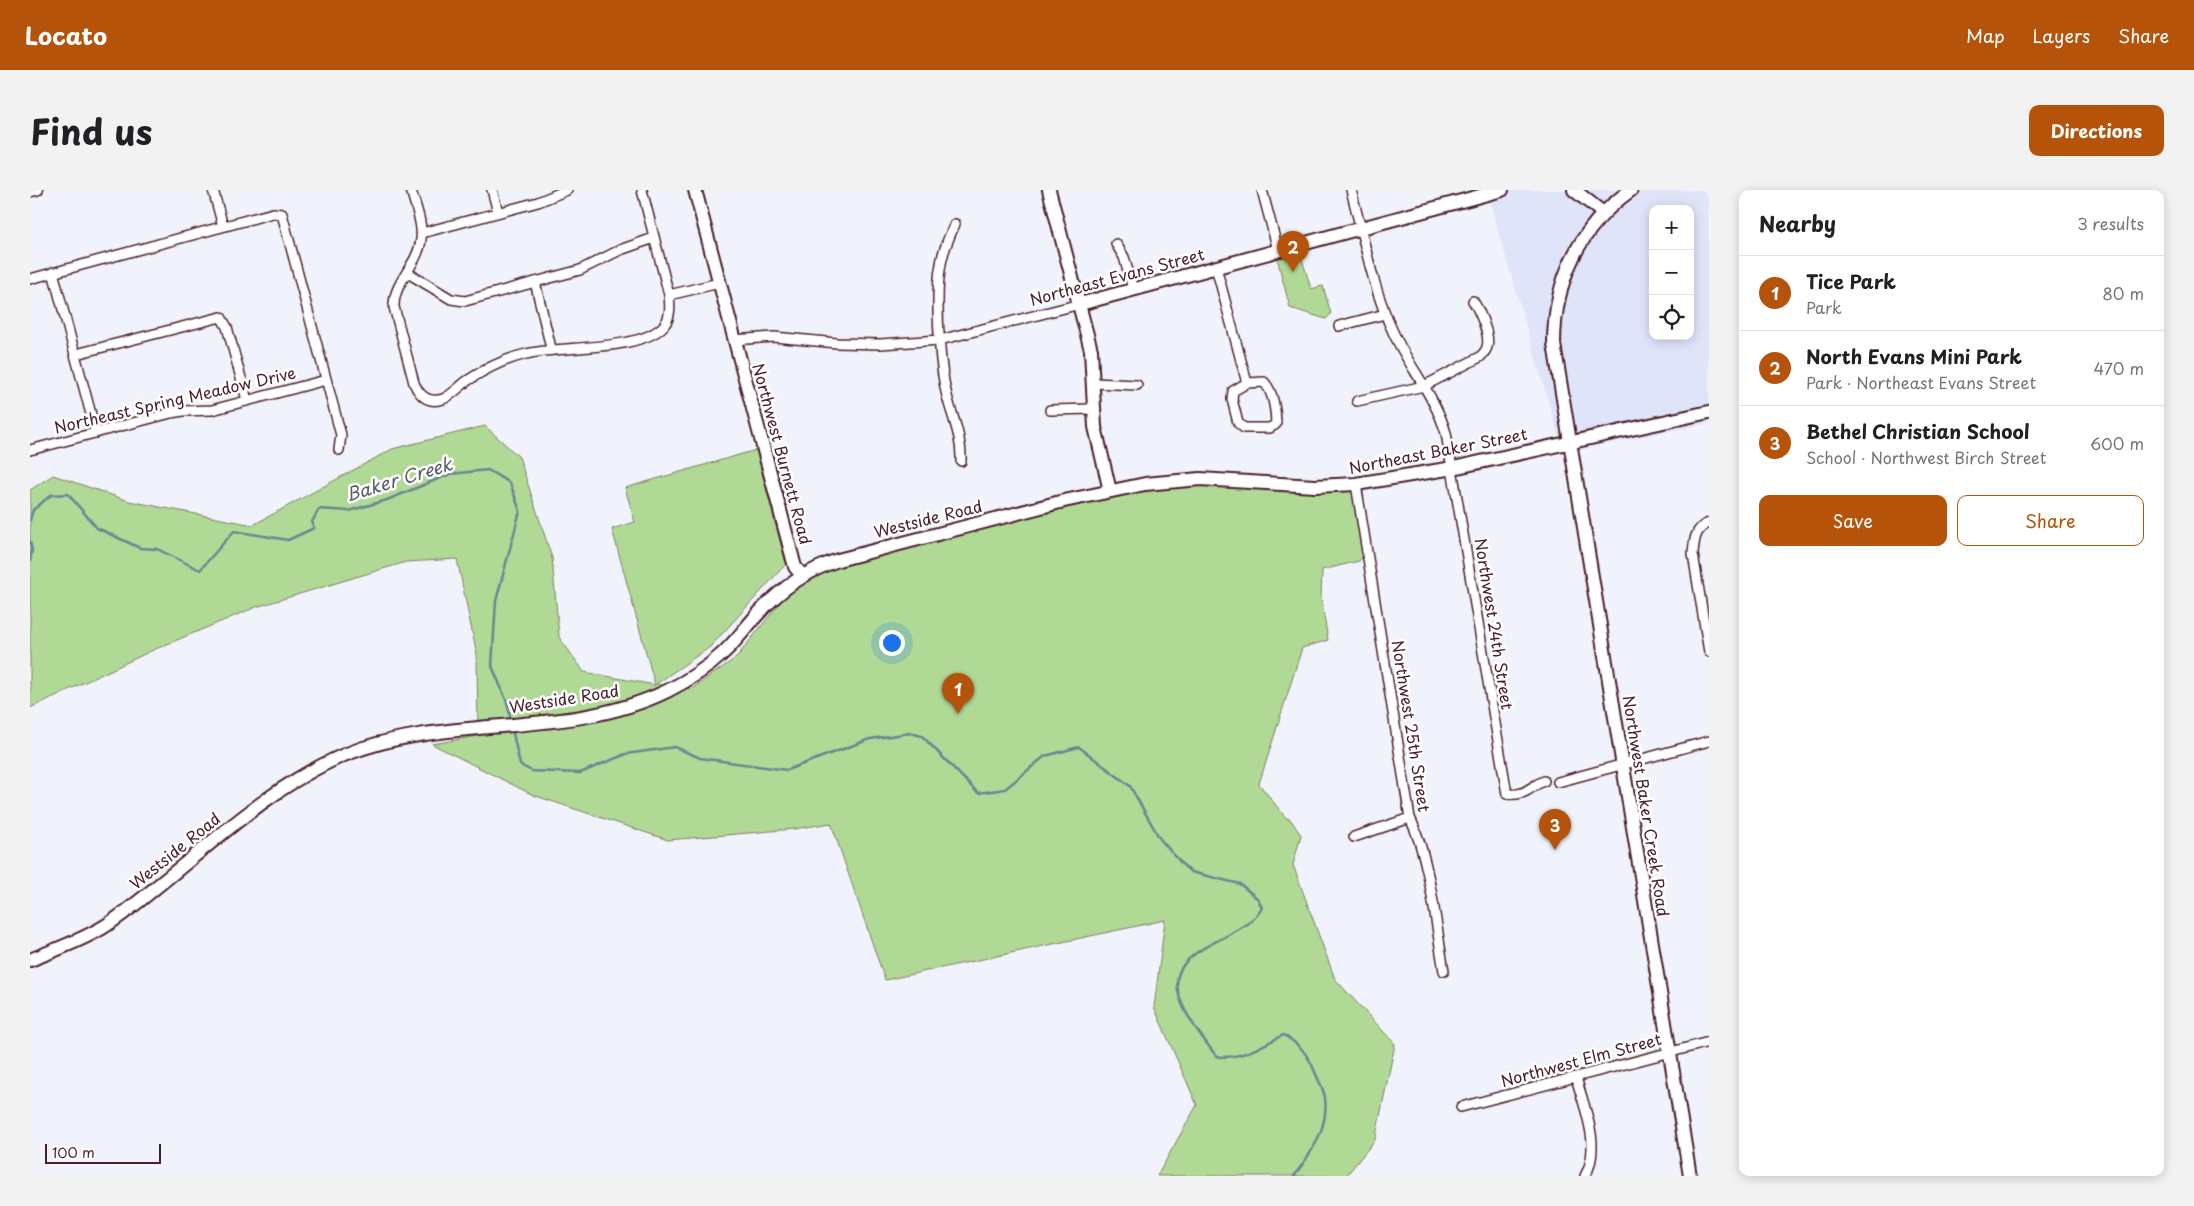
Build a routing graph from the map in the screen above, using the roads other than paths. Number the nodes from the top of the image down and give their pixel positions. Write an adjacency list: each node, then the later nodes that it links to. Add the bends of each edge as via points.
1 (38, 190): 14 (street)
2 (213, 190): 18 (street)
3 (411, 190): 20 (street)
4 (492, 190): 15 (street)
5 (567, 190): 15 (street, via 538,202)
6 (642, 190): 21 (street)
7 (695, 190): 29 (main road, Northwest Burnett Road)
8 (1049, 190): 33 (main road)
9 (1262, 190): 23 (street)
10 (1351, 190): 19 (street, Northwest 24th Street)
11 (1502, 190): 19 (main road, Northeast Evans Street)
12 (1574, 190): 16 (main road)
13 (1631, 190): 16 (main road, Northwest Baker Creek Road)
14 (30, 192)
15 (498, 212): 20 (street)
16 (1603, 212): 51 (main road, Northwest Baker Creek Road, via 1569,262 1557,304 1554,344)
17 (955, 224): 37 (street, via 940,266)
18 (222, 226): 25 (street); 40 (street, via 273,213 282,214)
19 (1361, 228): 23 (main road, Northeast Evans Street); 34 (street, Northwest 24th Street)
20 (422, 233): 26 (street, via 419,250)
21 (654, 238): 28 (street, via 580,270); 31 (street)
22 (1116, 244): 30 (street, via 1124,257)
23 (1278, 250): 24 (main road, Northeast Evans Street)
24 (1216, 267): 30 (main road, Northeast Evans Street); 42 (street)
25 (54, 272): 27 (street); 39 (street)
26 (408, 273): 28 (street, via 459,301); 38 (street, via 395,294 394,307 414,383 423,398 444,399 487,369 510,358)
27 (30, 279)
28 (535, 282): 38 (street)
29 (719, 282): 31 (street); 36 (main road, Northwest Burnett Road)
30 (1133, 289): 33 (main road, Northeast Evans Street)
31 (670, 295): 38 (street, via 666,323 649,337 607,345)
32 (1473, 301): 44 (street, via 1480,314 1487,349)
33 (1080, 304): 37 (street, Northeast Evans Street); 41 (main road, via 1091,350)
34 (1385, 314): 35 (street); 44 (street, Northwest 24th Street)
35 (1339, 326)
36 (734, 340): 37 (street, Northeast Evans Street, via 774,337 880,344); 59 (main road, Northwest Burnett Road, via 795,567)
37 (940, 340): 54 (street, via 945,385 961,443)
38 (551, 348)
39 (76, 354): 45 (street, via 221,317 227,327); 50 (street)
40 (326, 380): 45 (street, Northeast Spring Meadow Drive); 53 (street, via 341,435)
41 (1093, 383): 43 (street); 47 (main road)
42 (1246, 383): 42 (street, via 1233,391 1238,423 1244,428 1270,428 1276,424 1276,416 1269,388 1264,382)
43 (1137, 386)
44 (1424, 386): 46 (street); 55 (street, Northwest 24th Street, via 1442,417)
45 (247, 400): 50 (street, Northeast Spring Meadow Drive, via 212,410 183,410)
46 (1357, 401)
47 (1093, 409): 48 (street); 57 (main road, via 1096,436)
48 (1050, 410)
49 (1709, 412): 51 (main road, Northeast Baker Street)
50 (96, 433): 52 (street, Northeast Spring Meadow Drive)
51 (1570, 442): 55 (main road, Northeast Baker Street); 62 (main road, Northwest Baker Creek Road)
52 (30, 450)
53 (339, 450)
54 (961, 461)
55 (1453, 468): 56 (main road, Northeast Baker Street); 63 (street, Northwest 24th Street, via 1507,794 1526,793)
56 (1356, 484): 57 (main road, Northeast Baker Street, via 1315,486 1185,480); 65 (street, Northwest 25th Street)
57 (1110, 491): 59 (main road, Westside Road, via 858,554)
58 (1709, 523): 60 (street, via 1697,532 1693,554)
59 (802, 575): 67 (main road, Westside Road, via 770,601 722,654 696,675 664,692 595,714 425,734 368,747 335,760 234,825 118,917 87,936)
60 (1709, 652)
61 (1709, 741): 62 (street)
62 (1622, 764): 64 (street); 70 (main road, Northwest Baker Creek Road)
63 (1544, 781)
64 (1558, 782)
65 (1410, 818): 66 (street); 68 (street, Northwest 25th Street, via 1426,872)
66 (1354, 837)
67 (30, 960)
68 (1444, 971)
69 (1709, 1042): 70 (street, Northwest Elm Street)
70 (1669, 1053): 71 (street, Northwest Elm Street); 74 (main road, Northwest Baker Creek Road)
71 (1576, 1077): 72 (street, Northwest Elm Street); 73 (street, via 1593,1144 1592,1163)
72 (1461, 1107)
73 (1585, 1176)
74 (1690, 1176)

